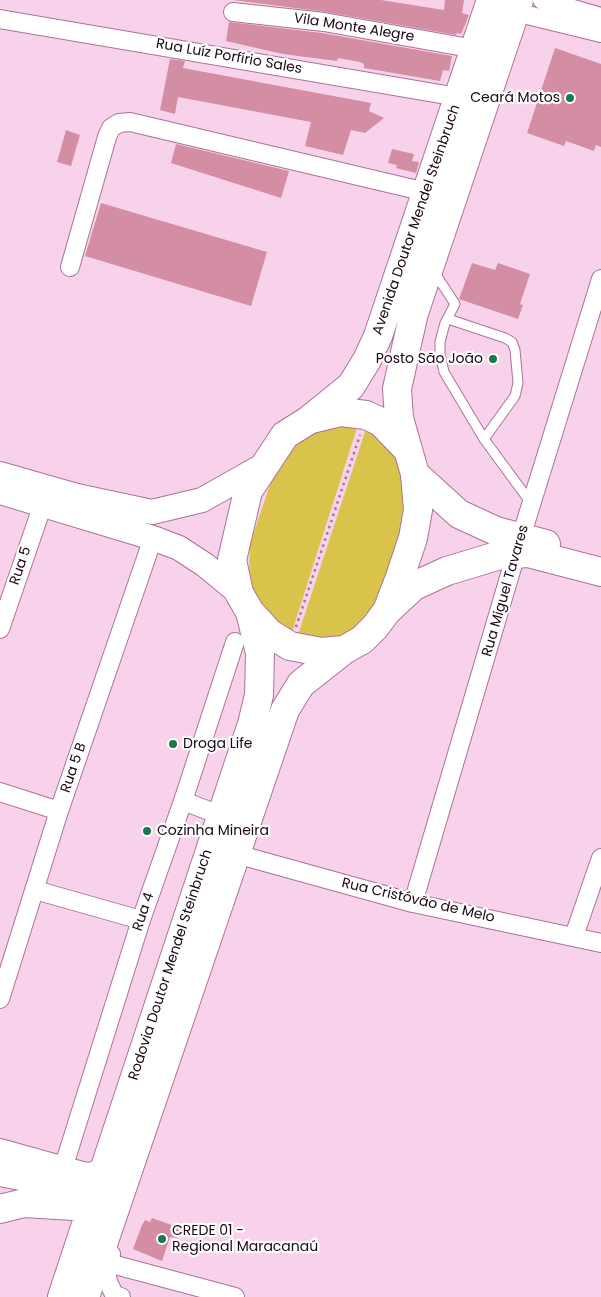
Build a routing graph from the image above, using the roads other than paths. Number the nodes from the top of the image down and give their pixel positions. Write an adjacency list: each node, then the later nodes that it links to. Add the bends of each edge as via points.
1 (491, 0): 9 (main road, Avenida Doutor Mendel Steinbruch)
2 (542, 0): 3 (street)
3 (561, 3): 6 (street)
4 (517, 6): 8 (street); 12 (main road, Avenida Doutor Mendel Steinbruch)
5 (233, 12): 9 (street, Vila Monte Alegre, via 324,22)
6 (601, 16)
7 (0, 19): 10 (street, Rua Luíz Porfírio Sales)
8 (601, 33)
9 (475, 49): 10 (main road, Avenida Doutor Mendel Steinbruch)
10 (458, 98): 11 (main road, Avenida Doutor Mendel Steinbruch)
11 (426, 192): 13 (street, via 130,122 119,123 111,128 107,137); 16 (main road, Avenida Doutor Mendel Steinbruch, via 367,360 351,386)
12 (430, 265): 15 (lane, via 455,304); 18 (main road, Avenida Doutor Mendel Steinbruch, via 414,312 398,389 399,418)
13 (70, 267)
14 (601, 280): 23 (street, Rua Miguel Tavares)
15 (448, 318): 17 (lane, via 440,342 444,372); 17 (lane, via 505,338 512,342 515,350 518,382 515,396)
16 (309, 420): 18 (main road, via 341,412 381,422); 19 (main road, Rodovia Doutor Mendel Steinbruch, via 285,434)
17 (484, 439): 23 (lane)
18 (412, 462): 25 (main road, via 459,514); 29 (main road, Rodovia Doutor Mendel Steinbruch, via 418,510 413,538)
19 (264, 465): 20 (street, via 202,500 152,512 77,496); 28 (main road, Rodovia Doutor Mendel Steinbruch, via 248,491 232,560)
20 (0, 474)
21 (0, 492): 22 (street)
22 (43, 504): 24 (street); 30 (street, Rua 5)
23 (532, 504): 25 (street, Rua Miguel Tavares)
24 (153, 538): 28 (street, via 179,548 205,565); 35 (street, Rua 5 B)
25 (519, 545): 26 (main road); 27 (main road, via 542,556); 29 (main road, via 414,586); 40 (street, Rua Miguel Tavares)
26 (601, 558)
27 (601, 572)
28 (244, 602): 32 (main road, via 269,633 290,646 321,652); 36 (main road, Rodovia Doutor Mendel Steinbruch, via 260,653 258,695 252,724)
29 (387, 611): 32 (main road, Rodovia Doutor Mendel Steinbruch, via 362,640)
30 (0, 629)
31 (235, 642): 34 (street, Rua 4)
32 (344, 650): 37 (main road, Rodovia Doutor Mendel Steinbruch, via 301,684 285,710)
33 (0, 792): 35 (street)
34 (183, 801): 36 (street); 41 (street, Rua 4)
35 (59, 810): 39 (street, Rua 5 B)
36 (220, 815): 47 (main road, Rodovia Doutor Mendel Steinbruch)
37 (236, 854): 40 (street, Rua Cristóvão de Melo); 47 (main road, Rodovia Doutor Mendel Steinbruch)
38 (601, 858): 42 (street)
39 (36, 890): 41 (street); 44 (street, Rua 5 B)
40 (413, 903): 42 (street, Rua Cristóvão de Melo)
41 (141, 920): 48 (street, Rua 4)
42 (574, 936): 43 (street, Rua Cristóvão de Melo)
43 (601, 943)
44 (0, 999)
45 (0, 1151): 48 (street)
46 (0, 1174): 48 (street)
47 (114, 1175): 48 (street); 49 (main road, Rodovia Doutor Mendel Steinbruch); 51 (street, via 130,1191); 53 (main road, Rodovia Doutor Mendel Steinbruch)
48 (61, 1177): 49 (street, via 83,1190)
49 (91, 1203): 50 (main road, via 24,1203); 52 (main road, Rodovia Doutor Mendel Steinbruch)
50 (0, 1209)
51 (107, 1267): 54 (street, via 108,1282 114,1296); 55 (street)
52 (62, 1297)
53 (85, 1297)
54 (121, 1297)
55 (235, 1297)

